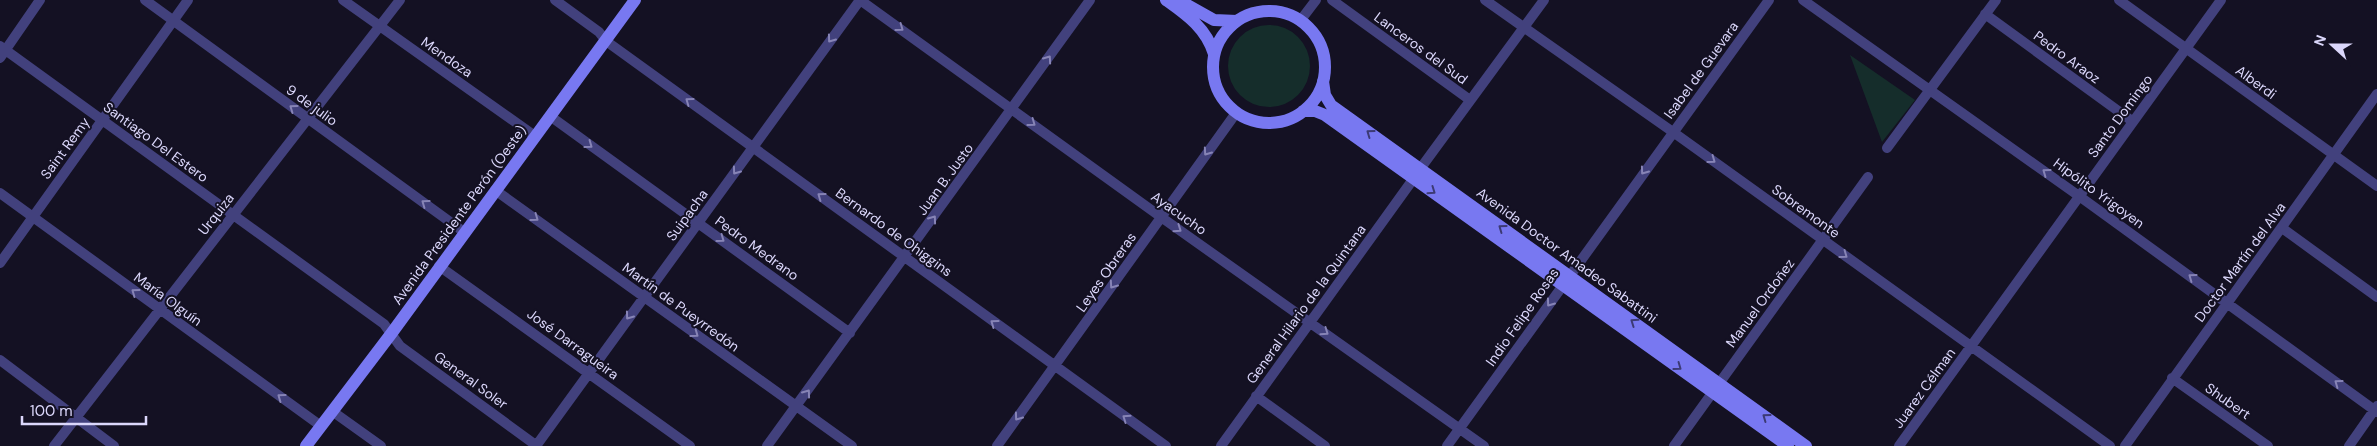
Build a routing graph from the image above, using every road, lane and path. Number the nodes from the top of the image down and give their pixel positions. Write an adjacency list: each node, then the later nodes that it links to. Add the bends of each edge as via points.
1 (40, 0): 30 (street)
2 (145, 0): 23 (street, 9 de julio)
3 (188, 0): 23 (street, Saint Remy)
4 (343, 0): 26 (street, Mendoza)
5 (400, 0): 26 (street, Urquiza)
6 (556, 0): 28 (street, Bernardo de Ohiggins, via 599,32)
7 (635, 0): 28 (main road, Avenida Presidente Perón (Oeste))
8 (860, 0): 36 (street, Ayacucho, one-way to 36); 45 (street, Suipacha, one-way to 45)
9 (1090, 0): 36 (street, Juan B. Justo, one-way to 9)
10 (1166, 0): 31 (main road, via 1197,23)
11 (1179, 0): 21 (main road)
12 (1316, 0): 25 (street)
13 (1332, 0): 35 (street, Lanceros del Sud)
14 (1485, 0): 27 (street, Sobremonte)
15 (1544, 0): 27 (street, General Hilario de la Quintana)
16 (1769, 0): 43 (street, Isabel de Guevara)
17 (1803, 0): 33 (street, Hipólito Yrigoyen)
18 (1996, 0): 22 (street)
19 (2119, 0): 29 (street, Alberdi)
20 (2222, 0): 29 (street, Santo Domingo)
21 (1196, 5): 24 (main road, via 1214,20)
22 (1985, 14): 33 (street); 42 (street, Pedro Araoz)
23 (174, 21): 40 (street, 9 de julio, one-way to 23); 41 (street, Saint Remy)
24 (1237, 21): 25 (main road, via 1269,11); 31 (main road, via 1223,36)
25 (1300, 21): 32 (main road, via 1321,47)
26 (380, 26): 40 (street, Urquiza); 44 (street, Mendoza)
27 (1524, 28): 35 (street, General Hilario de la Quintana); 43 (street, Sobremonte)
28 (606, 41): 39 (main road, Avenida Presidente Perón (Oeste)); 45 (street, Bernardo de Ohiggins, one-way to 28)
29 (2186, 48): 42 (street, Santo Domingo); 47 (street, Alberdi)
30 (2, 51): 41 (street, Santiago Del Estero)
31 (1214, 54): 38 (main road, via 1216,87)
32 (1323, 81): 37 (main road, via 1316,98); 48 (main road, Avenida Doctor Amadeo Sabattini, one-way to 32, via 1331,105 1325,95)
33 (1930, 89): 46 (street); 53 (street, Hipólito Yrigoyen, one-way to 33)
34 (2377, 94): 47 (street, Doctor Martín del Alva)
35 (1470, 100): 48 (street, General Hilario de la Quintana)
36 (1013, 109): 56 (street, Ayacucho, one-way to 56); 61 (street, Juan B. Justo, one-way to 36)
37 (1303, 111): 38 (main road, via 1287,120 1270,123 1252,121); 48 (main road, Avenida Doctor Amadeo Sabattini, via 1326,115)
38 (1236, 113): 56 (street, Leyes Obreras, one-way to 56)
39 (550, 116): 44 (main road, Avenida Presidente Perón (Oeste)); 57 (street, Pedro Medrano, one-way to 57)
40 (308, 119): 54 (street, Urquiza); 59 (street, 9 de julio, one-way to 40)
41 (102, 120): 54 (street, Santiago Del Estero); 55 (street, Saint Remy)
42 (2132, 122): 53 (street, Santo Domingo)
43 (1673, 132): 60 (street, Sobremonte, one-way to 60); 64 (street, Indio Felipe Rosas, one-way to 64)
44 (535, 136): 51 (main road, Avenida Presidente Perón (Oeste))
45 (753, 148): 57 (street, Suipacha, one-way to 57); 61 (street, Bernardo de Ohiggins, one-way to 45)
46 (1887, 148)
47 (2334, 155): 50 (street, Alberdi); 58 (street, Doctor Martín del Alva)
48 (1417, 174): 64 (main road, Avenida Doctor Amadeo Sabattini); 69 (street, General Hilario de la Quintana)
49 (1868, 177): 60 (street, Manuel Ordoñez)
50 (2377, 186)
51 (495, 190): 59 (main road, Avenida Presidente Perón (Oeste)); 65 (street, Martín de Pueyrredón, one-way to 65)
52 (0, 193): 55 (street, María Olguín)
53 (2079, 196): 67 (street, Hipólito Yrigoyen, one-way to 53); 72 (street, Santo Domingo)
54 (233, 215): 68 (street, Urquiza); 71 (street, Santiago Del Estero, via 384,324)
55 (33, 216): 62 (street, Saint Remy); 68 (street, María Olguín, one-way to 55)
56 (1161, 217): 69 (street, Ayacucho, one-way to 69); 74 (street, Leyes Obreras, one-way to 74)
57 (698, 222): 65 (street, Suipacha); 70 (street, Pedro Medrano, one-way to 70)
58 (2282, 228): 66 (street); 67 (street, Doctor Martín del Alva)
59 (464, 232): 63 (main road, Avenida Presidente Perón (Oeste))
60 (1822, 240): 72 (street, Sobremonte, one-way to 72); 77 (street, Manuel Ordoñez)
61 (906, 257): 70 (street, Juan B. Justo); 74 (street, Bernardo de Ohiggins, one-way to 61)
62 (0, 263)
63 (439, 266): 71 (main road, Avenida Presidente Perón (Oeste)); 75 (street, José Darragueira)
64 (1566, 280): 77 (main road, Avenida Doctor Amadeo Sabattini); 84 (street, Indio Felipe Rosas, one-way to 84)
65 (643, 296): 75 (street, Suipacha, one-way to 75); 79 (street, Martín de Pueyrredón, one-way to 79)
66 (2377, 297)
67 (2227, 302): 76 (street, Doctor Martín del Alva); 80 (street, Hipólito Yrigoyen, one-way to 67)
68 (160, 310): 82 (street, Urquiza); 83 (street, María Olguín, one-way to 68)
69 (1311, 322): 78 (street, General Hilario de la Quintana); 84 (street, Ayacucho, one-way to 84)
70 (850, 333): 79 (street, Juan B. Justo, one-way to 70)
71 (391, 334): 81 (main road, Avenida Presidente Perón (Oeste)); 89 (street, General Soler, via 400,346)
72 (1971, 346): 102 (street, Juarez Célman); 103 (street, Sobremonte)
73 (0, 360): 82 (street)
74 (1055, 367): 93 (street, Leyes Obreras, one-way to 93); 94 (street, Bernardo de Ohiggins, one-way to 74)
75 (589, 373): 89 (street, Suipacha); 90 (street, José Darragueira)
76 (2172, 378): 104 (street, Doctor Martín del Alva); 105 (street, Shubert)
77 (1716, 387): 99 (street, Manuel Ordoñez); 100 (main road, Avenida Doctor Amadeo Sabattini); 101 (main road, Avenida Doctor Amadeo Sabattini, one-way to 77)
78 (1256, 396): 95 (street, General Hilario de la Quintana); 96 (street)
79 (796, 408): 91 (street, Juan B. Justo); 92 (street, Martín de Pueyrredón)
80 (2376, 410): 106 (street)
81 (332, 411): 83 (main road, Avenida Presidente Perón (Oeste)); 88 (street)
82 (76, 418): 85 (street, Urquiza); 86 (street)
83 (321, 426): 87 (main road, Avenida Presidente Perón (Oeste))
84 (1460, 428): 97 (street, Indio Felipe Rosas); 98 (street, Ayacucho)
85 (54, 446)
86 (114, 446)
87 (306, 446)
88 (381, 446)
89 (537, 446)
90 (690, 446)
91 (767, 446)
92 (852, 446)
93 (997, 446)
94 (1166, 446)
95 (1221, 446)
96 (1325, 446)
97 (1447, 446)
98 (1484, 446)
99 (1674, 446)
100 (1788, 446)
101 (1806, 446)
102 (1899, 446)
103 (2110, 446)
104 (2125, 446)
105 (2268, 446)
106 (2349, 446)

